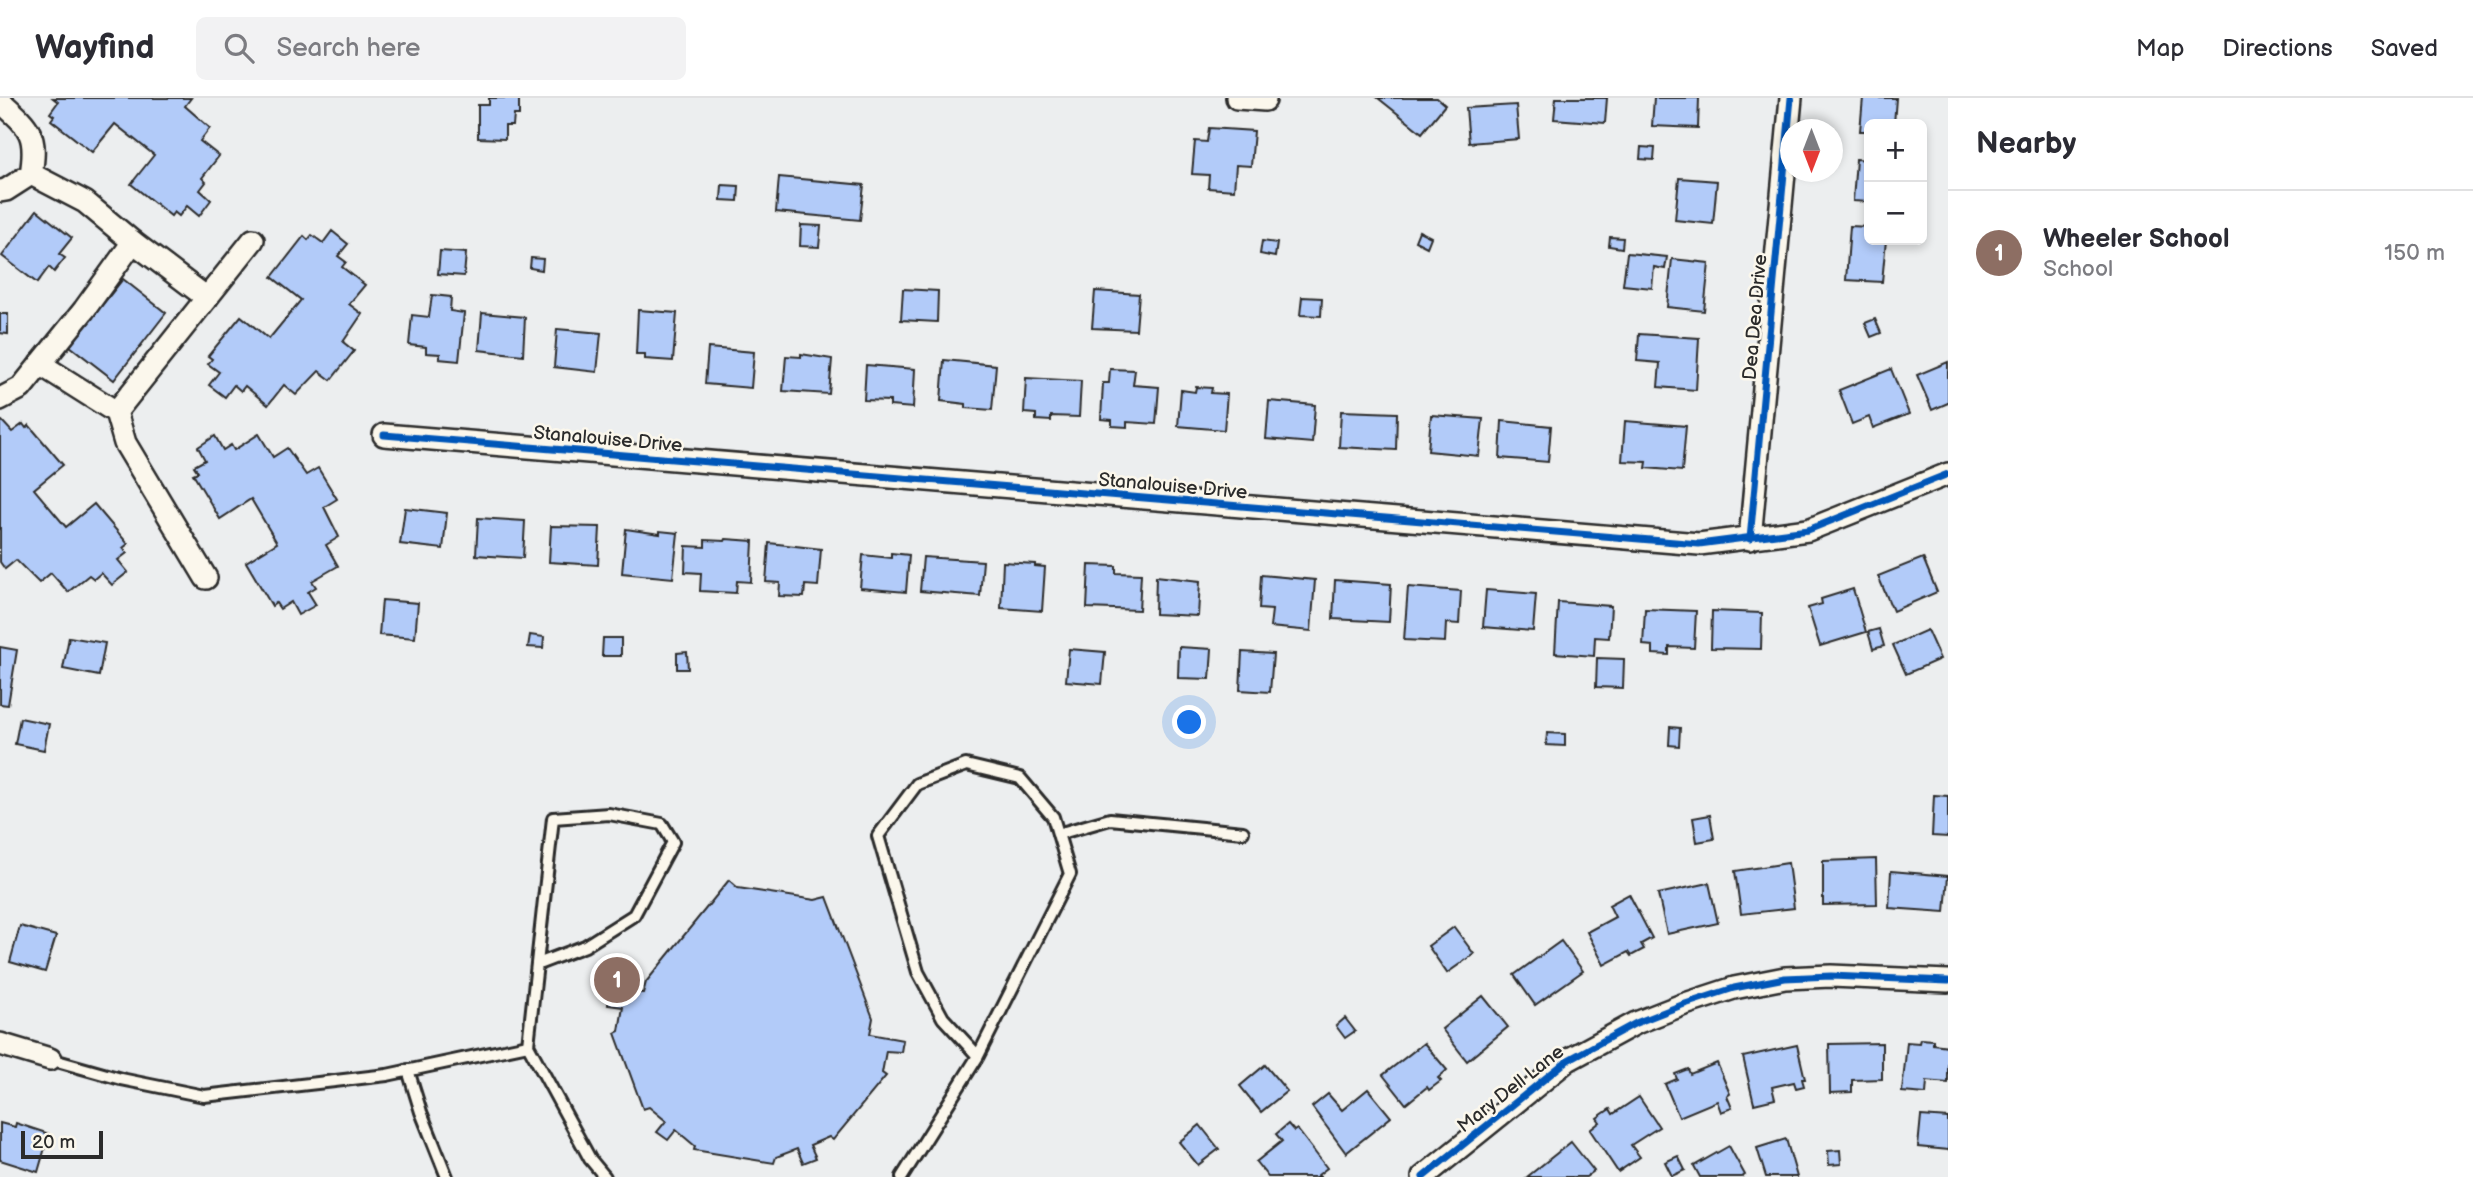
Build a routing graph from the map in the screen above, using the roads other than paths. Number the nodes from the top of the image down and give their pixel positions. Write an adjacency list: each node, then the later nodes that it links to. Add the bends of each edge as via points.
1 (1237, 98): 3 (street)
2 (1791, 98): 15 (street, Dea Dea Drive)
3 (1265, 99)
4 (0, 101): 5 (street, via 27,125 35,151)
5 (31, 174): 6 (street); 8 (street, via 85,202)
6 (0, 191)
7 (253, 240): 9 (street)
8 (133, 242): 9 (street); 10 (street)
9 (207, 298): 12 (street)
10 (40, 364): 11 (street, via 21,388); 12 (street)
11 (0, 399)
12 (116, 412): 16 (street, via 125,443)
13 (384, 435): 15 (street, Stanalouise Drive, via 1699,544)
14 (1948, 474): 15 (street, Stanalouise Drive, via 1808,530)
15 (1750, 538)
16 (206, 578)
17 (1243, 832): 18 (lane, via 1110,819)
18 (1058, 834): 23 (lane, via 1070,874); 23 (lane, via 1053,817 1020,778 966,765 917,784 878,836 918,972 943,1018)
19 (538, 964): 19 (lane, via 553,818 609,814 663,824 673,842 634,915 585,946); 22 (lane)
20 (1948, 981): 29 (street, Mary Dell Lane, via 1785,978 1682,1005 1636,1023 1568,1060)
21 (0, 1044): 24 (street)
22 (528, 1045): 25 (lane); 27 (lane, via 590,1159)
23 (978, 1056): 28 (lane)
24 (50, 1059): 25 (lane, via 204,1096)
25 (408, 1070): 26 (lane)
26 (447, 1177)
27 (605, 1177)
28 (902, 1177)
29 (1423, 1177)

